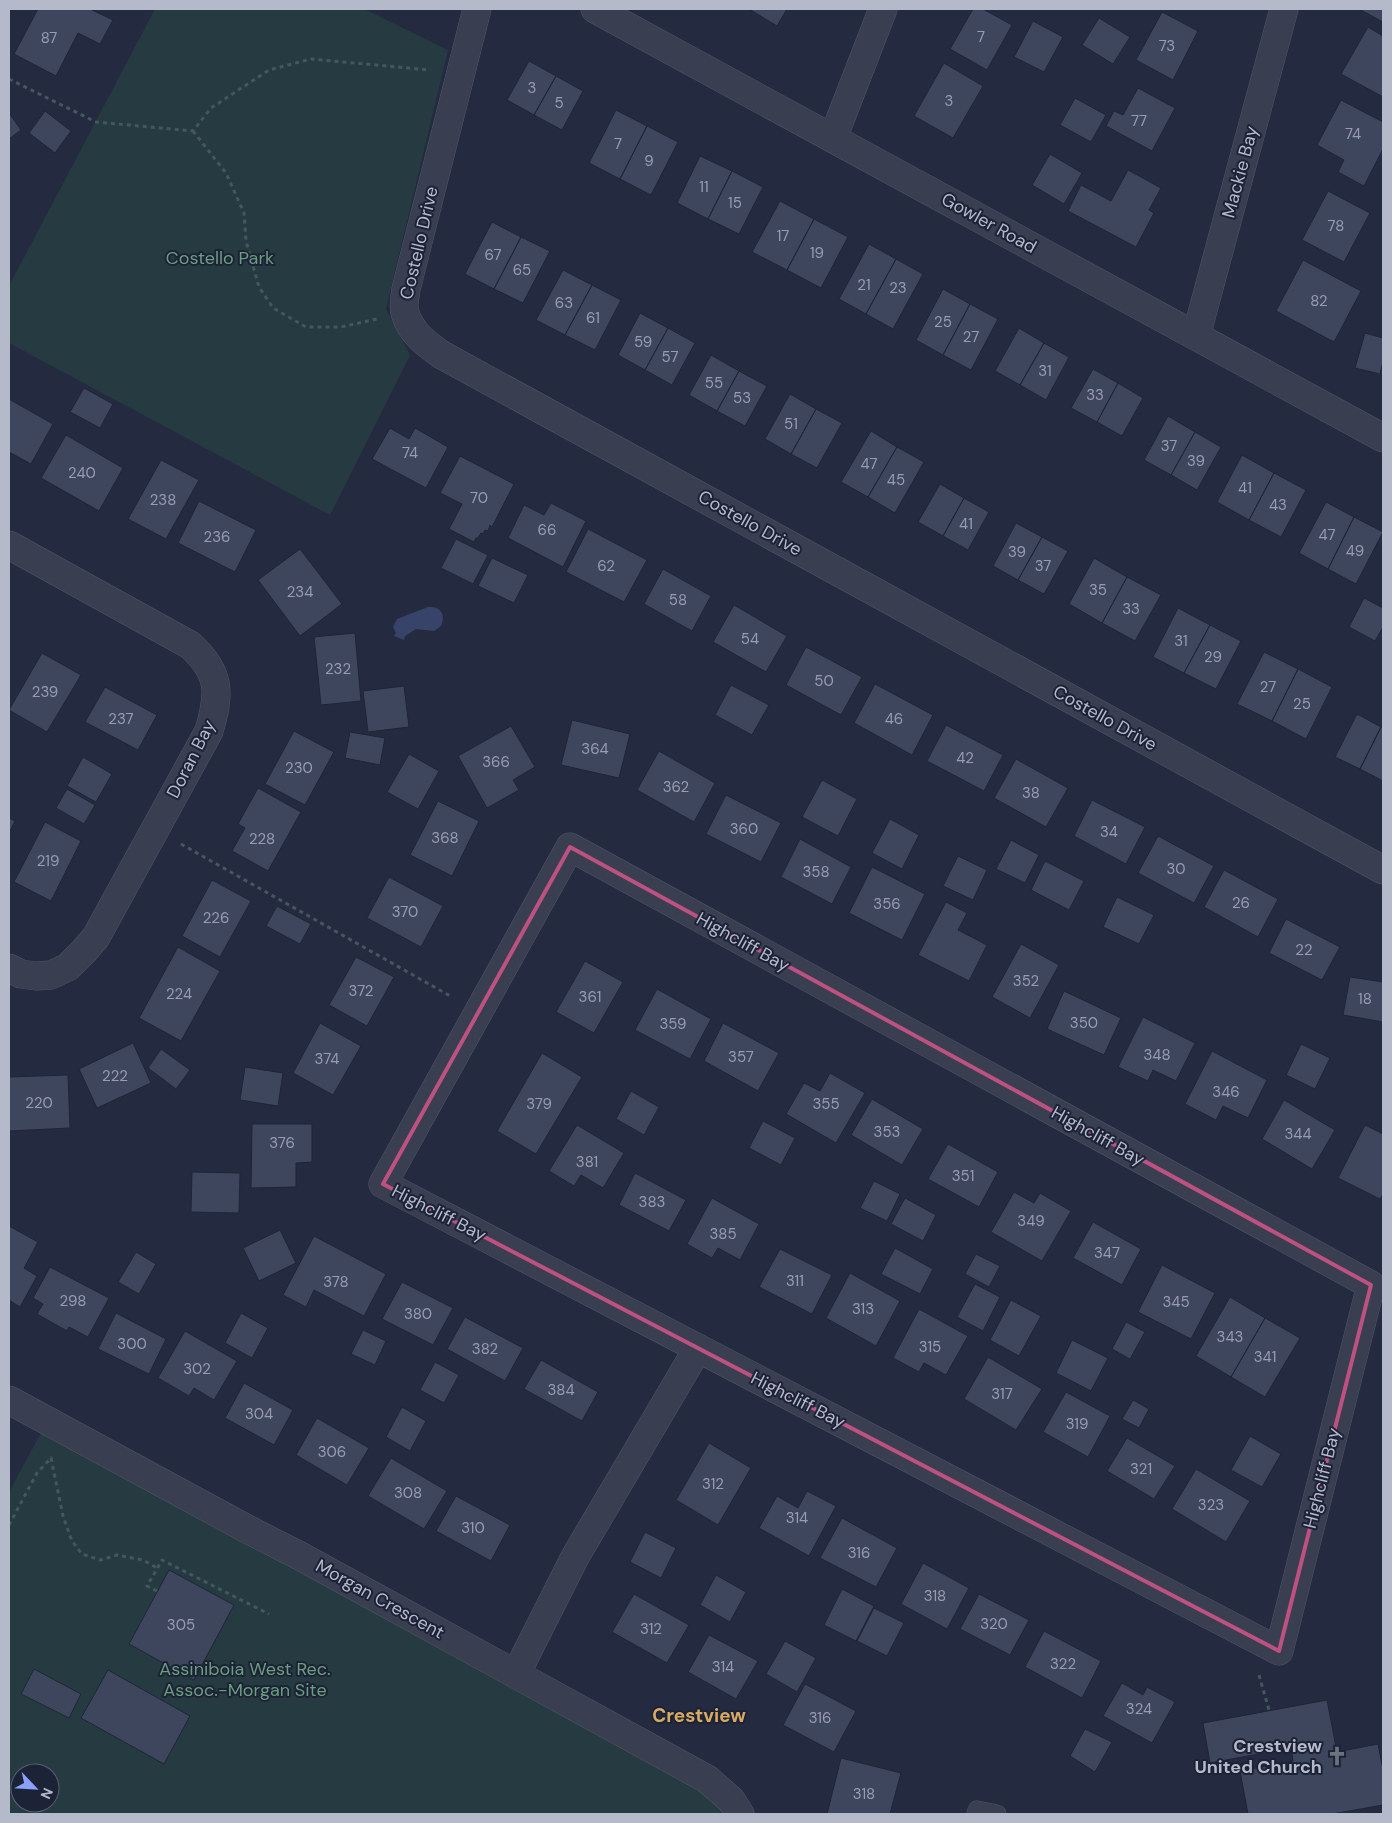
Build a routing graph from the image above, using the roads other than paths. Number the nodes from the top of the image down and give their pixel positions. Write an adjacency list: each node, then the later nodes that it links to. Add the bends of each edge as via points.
1 (477, 9): 9 (street, Costello Drive, via 406,289 405,312 422,341 442,355)
2 (595, 9): 5 (street, Gowler Road)
3 (883, 9): 5 (street)
4 (1284, 9): 6 (street, Mackie Bay)
5 (832, 138): 6 (street, Gowler Road)
6 (1196, 336): 7 (street, Gowler Road)
7 (1383, 438)
8 (9, 545): 10 (street, Doran Bay, via 190,645 204,658 217,685 216,709 209,731 96,937 68,967 51,975 21,974)
9 (1383, 870)
10 (9, 968)
11 (698, 1348): 11 (street, Highcliff Bay, via 383,1184 570,847 1371,1285 1279,1651); 13 (street, via 575,1557)
12 (9, 1400): 13 (street, Morgan Crescent)
13 (516, 1674): 14 (street, Morgan Crescent, via 707,1779 731,1800)
14 (740, 1814)
15 (976, 1814): 16 (lane, via 978,1810)
16 (997, 1814)

